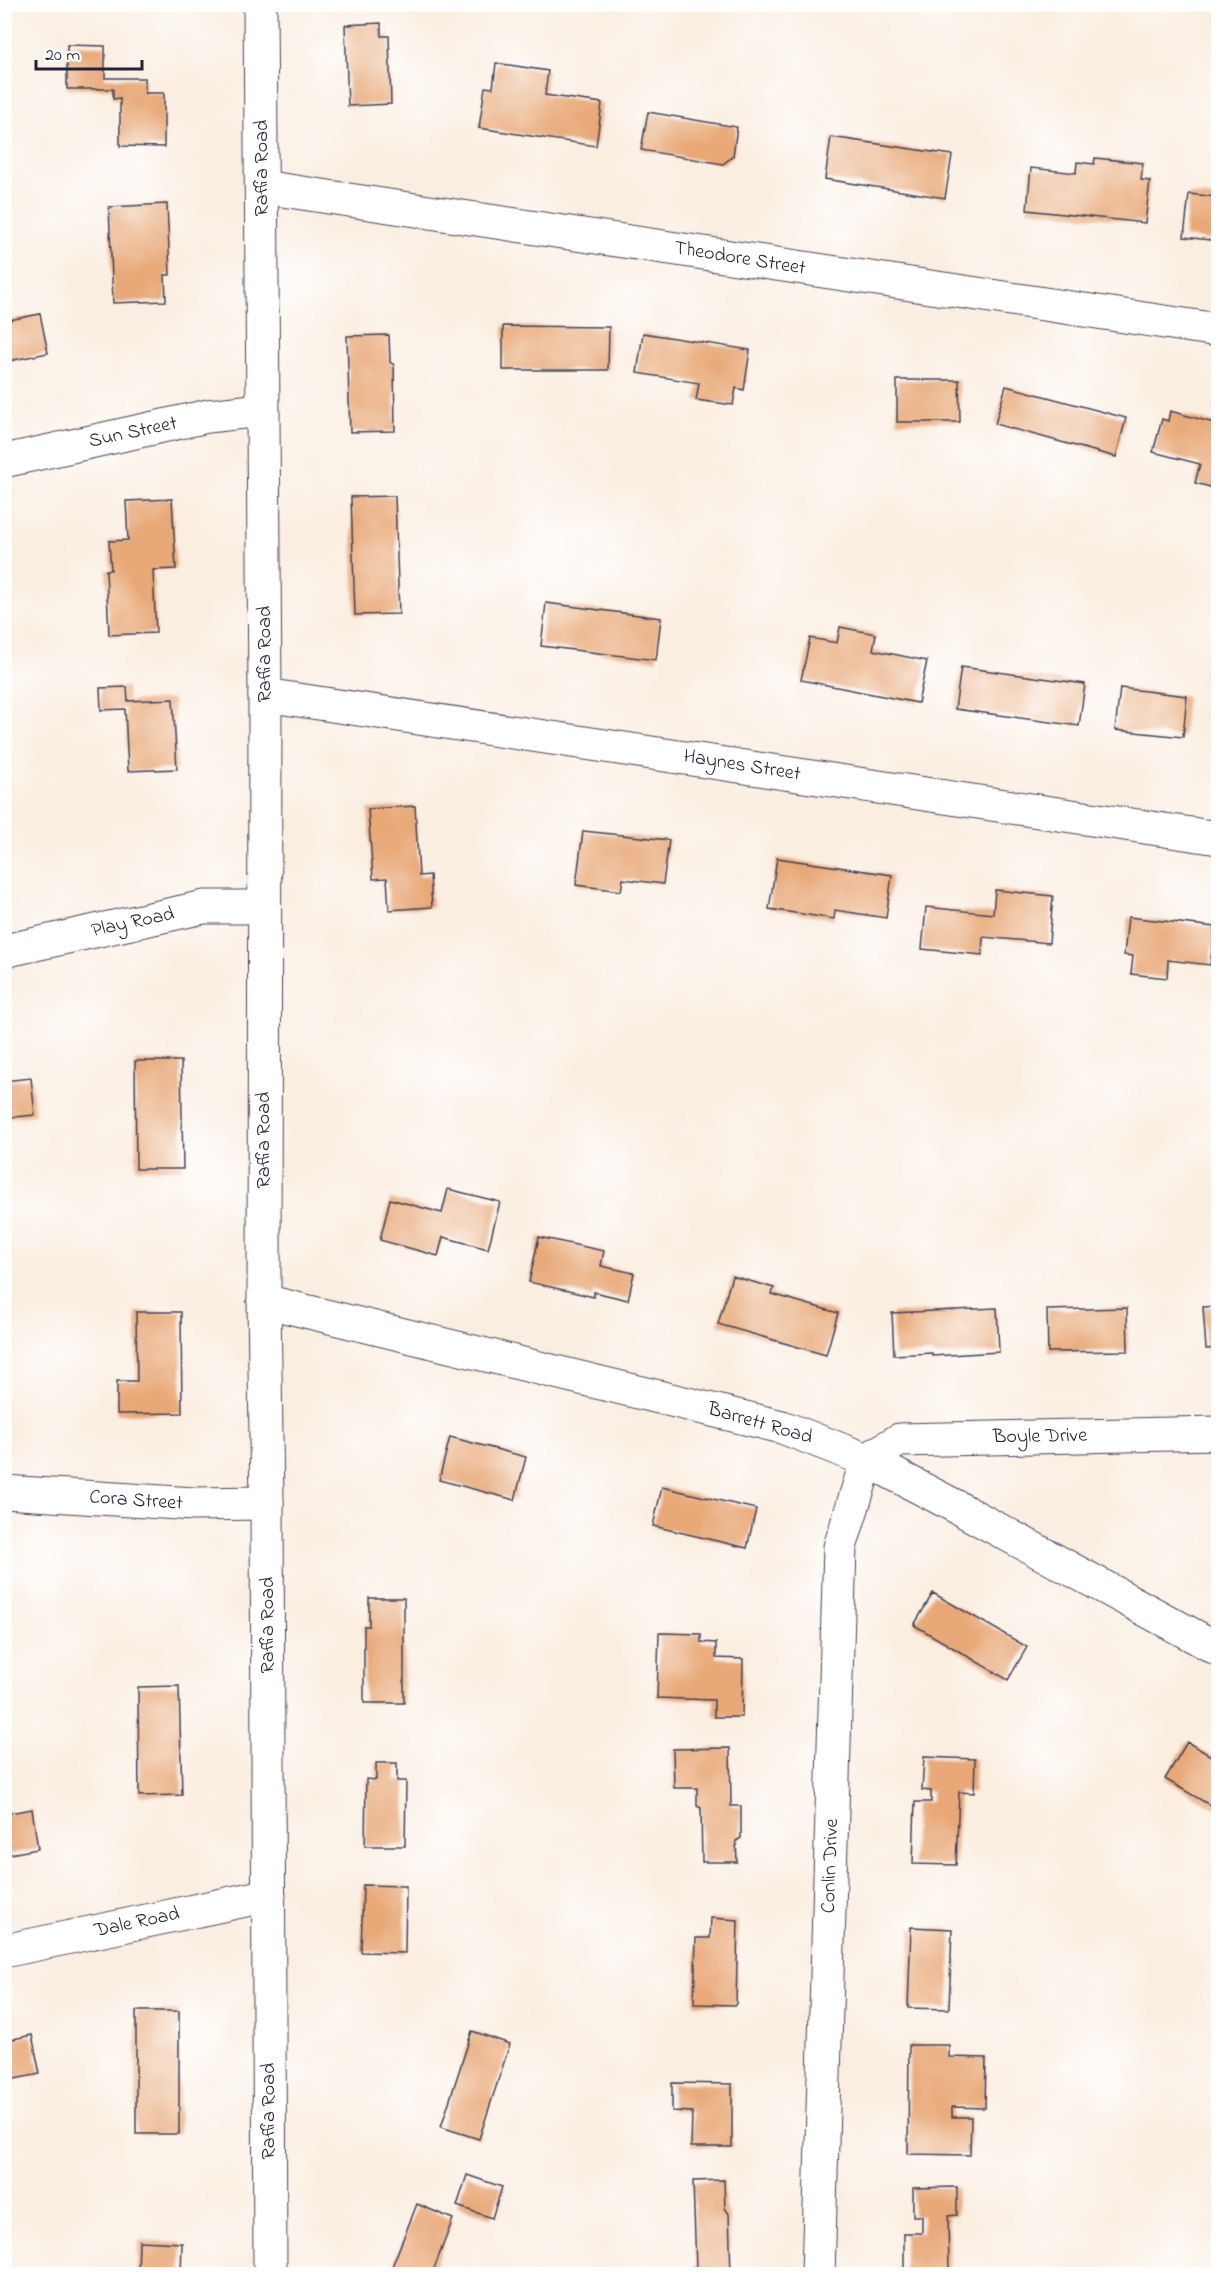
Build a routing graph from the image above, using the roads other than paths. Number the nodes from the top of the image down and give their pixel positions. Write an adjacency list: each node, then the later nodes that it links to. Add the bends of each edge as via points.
1 (260, 4): 2 (street, Raffia Road)
2 (262, 187): 3 (street, Theodore Street); 4 (street, Raffia Road)
3 (1218, 330)
4 (262, 410): 5 (street, Sun Street, via 208,416); 6 (street, Raffia Road)
5 (4, 461)
6 (265, 695): 7 (street, Haynes Street); 8 (street, Raffia Road)
7 (1218, 838)
8 (264, 907): 9 (street, Play Road, via 204,907); 10 (street, Raffia Road)
9 (4, 951)
10 (264, 1300): 12 (street, Barrett Road, via 782,1427); 14 (street, Raffia Road)
11 (1218, 1433): 12 (street, Boyle Drive, via 898,1440)
12 (867, 1460): 15 (street, Barrett Road); 19 (street, Conlin Drive, via 840,1547)
13 (4, 1492): 14 (street, Cora Street, via 194,1504)
14 (267, 1503): 16 (street, Raffia Road)
15 (1218, 1649)
16 (269, 1895): 17 (street, Dale Road); 18 (street, Raffia Road)
17 (4, 1951)
18 (270, 2274)
19 (818, 2274)

